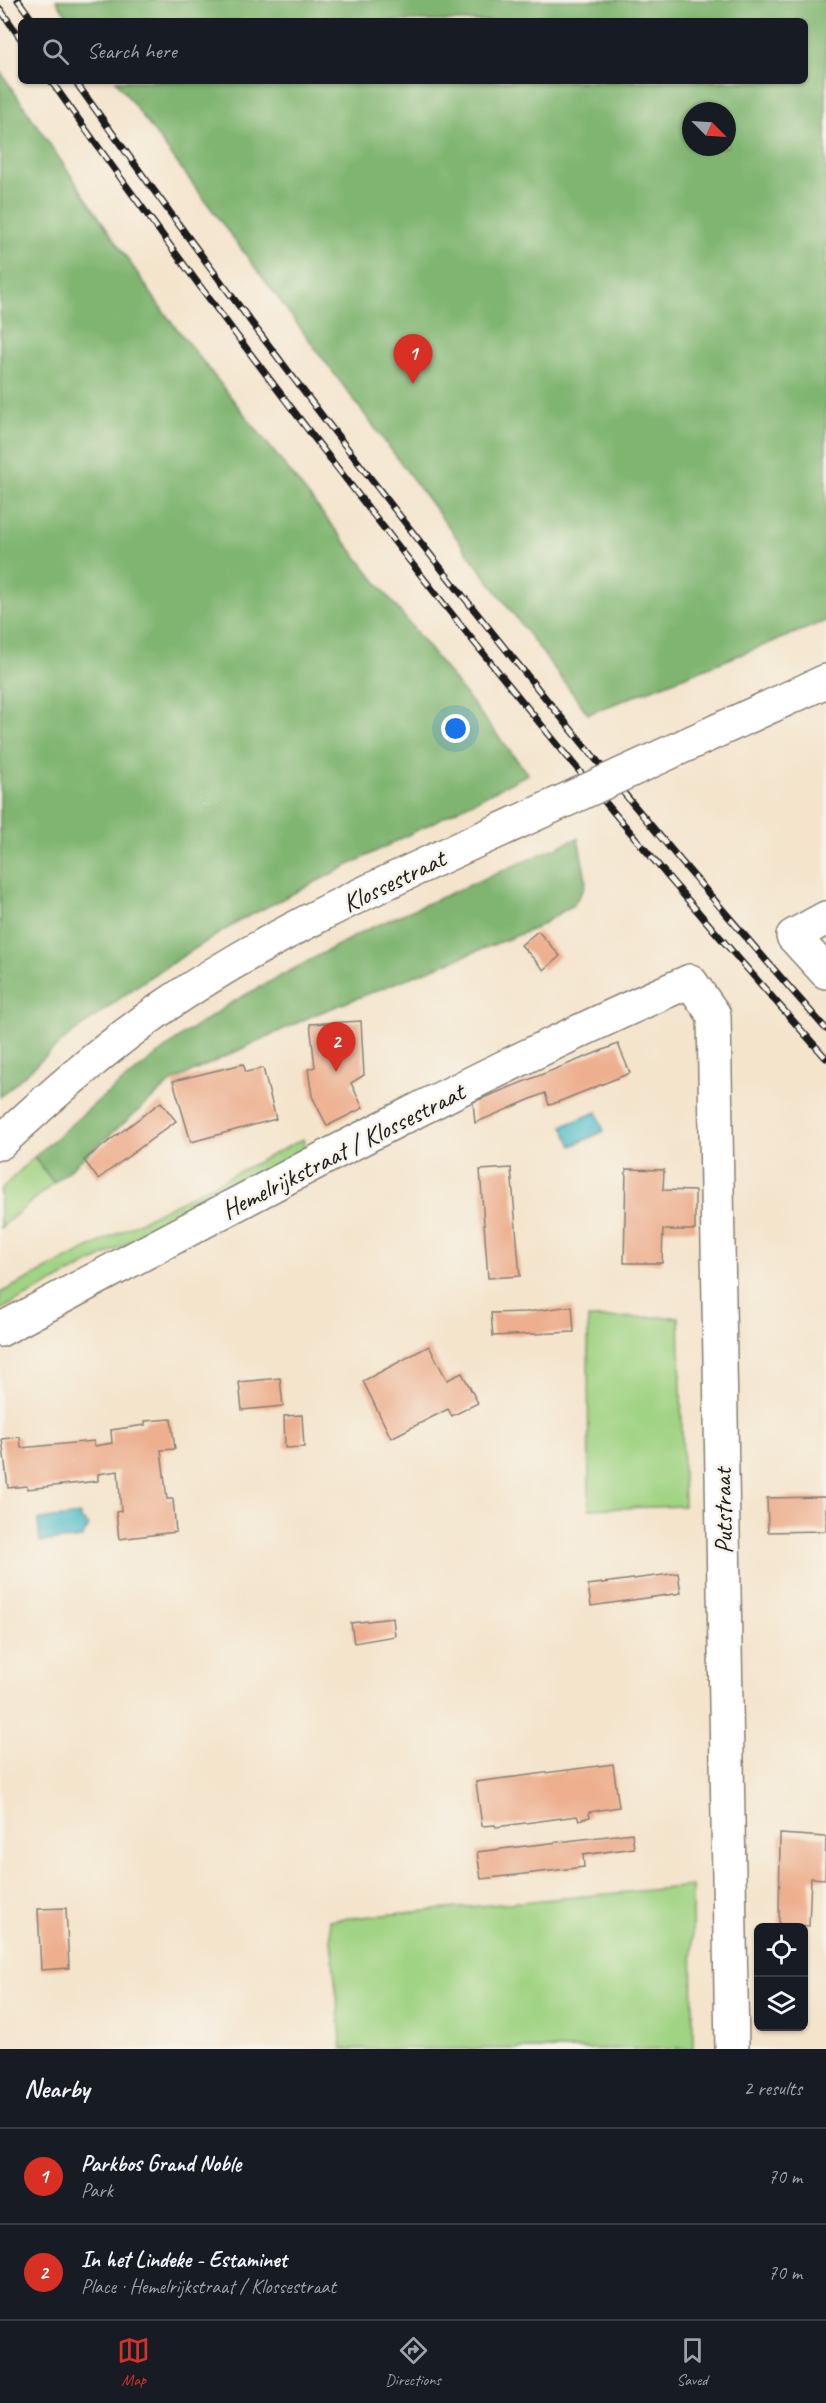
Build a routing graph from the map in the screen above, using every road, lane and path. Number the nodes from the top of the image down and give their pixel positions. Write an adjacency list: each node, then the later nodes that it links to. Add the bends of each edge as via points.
1 (826, 681): 5 (street, Klossestraat, bridge, via 427,864 255,949 165,1006 94,1059)
2 (826, 918): 3 (street, via 793,936)
3 (826, 972)
4 (690, 981): 6 (street, Hemelrijkstraat / Klossestraat, via 611,1015 344,1148); 7 (street, Putstraat, via 714,1015)
5 (0, 1143)
6 (0, 1330)
7 (732, 2049)

